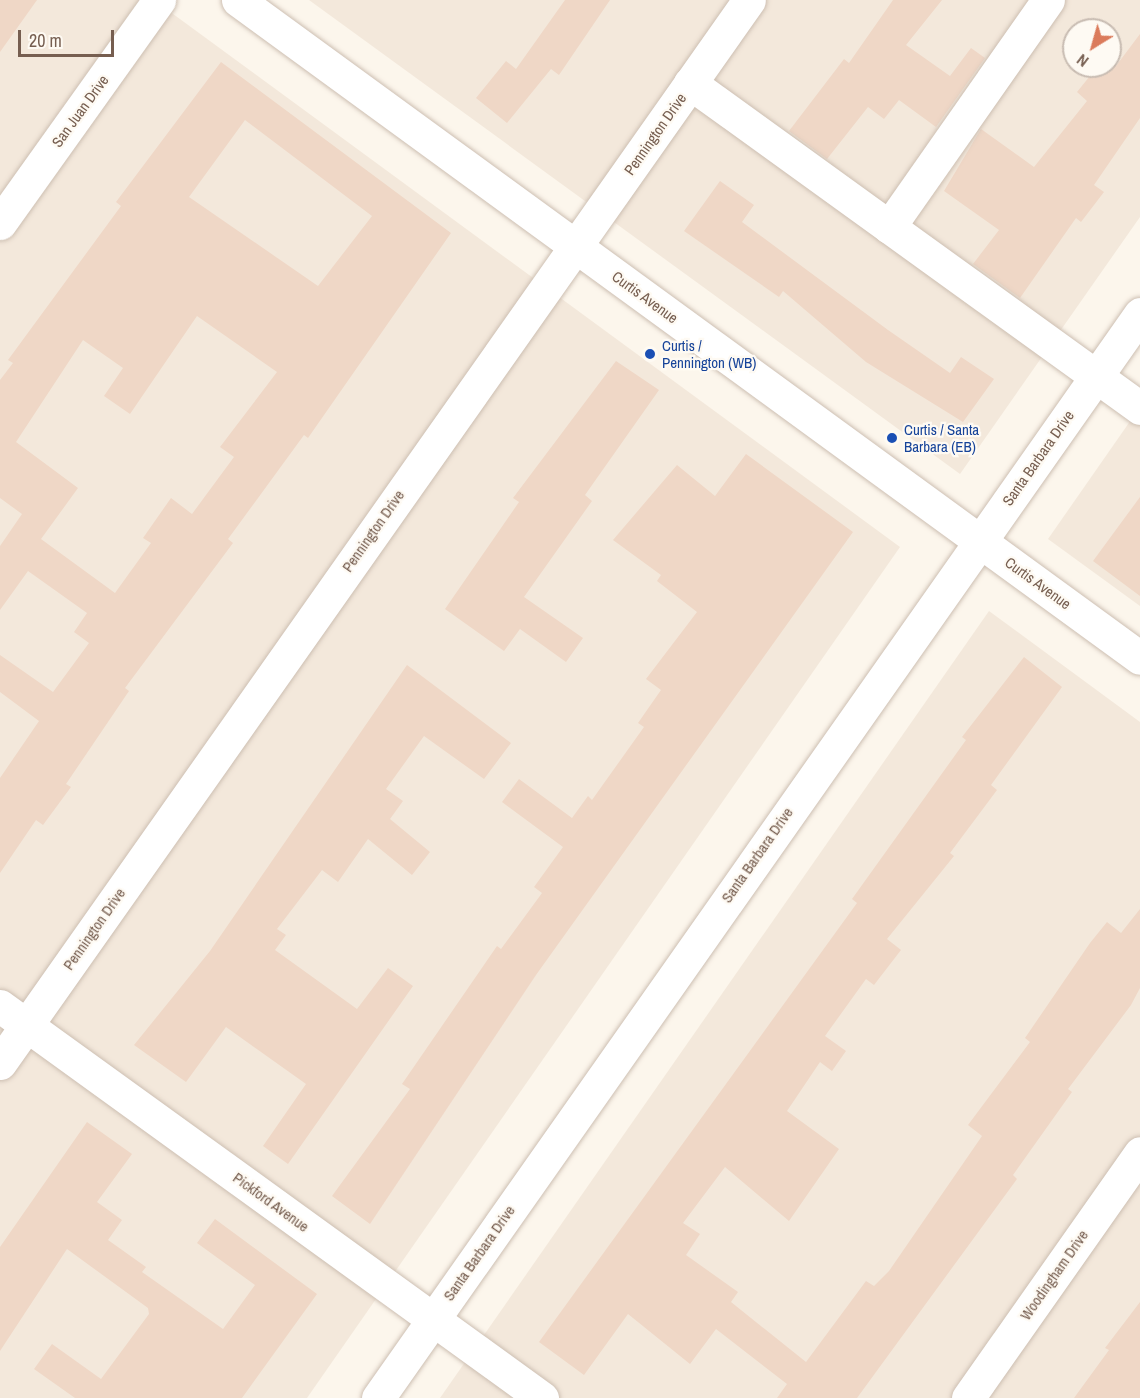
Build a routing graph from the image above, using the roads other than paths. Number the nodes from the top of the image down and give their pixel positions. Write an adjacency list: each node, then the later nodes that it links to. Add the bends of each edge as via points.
1 (159, 0): 6 (street, San Juan Drive)
2 (238, 0): 8 (street, Curtis Avenue)
3 (749, 0): 5 (street, Pennington Drive)
4 (1048, 0): 7 (street)
5 (690, 83): 7 (street); 8 (street, Pennington Drive)
6 (0, 223)
7 (889, 227): 10 (street)
8 (576, 246): 12 (street, Curtis Avenue); 15 (street, Pennington Drive)
9 (1140, 314): 10 (street, Santa Barbara Drive)
10 (1096, 377): 11 (street); 12 (street, Santa Barbara Drive)
11 (1140, 408)
12 (980, 541): 13 (street, Curtis Avenue); 18 (street, Santa Barbara Drive)
13 (1140, 658)
14 (0, 1006): 15 (street, Pickford Avenue)
15 (26, 1026): 16 (street, Pennington Drive); 18 (street, Pickford Avenue)
16 (0, 1063)
17 (1140, 1153): 21 (street, Woodingham Drive)
18 (433, 1319): 19 (street, Santa Barbara Drive); 20 (street, Pickford Avenue)
19 (378, 1398)
20 (542, 1398)
21 (968, 1398)

